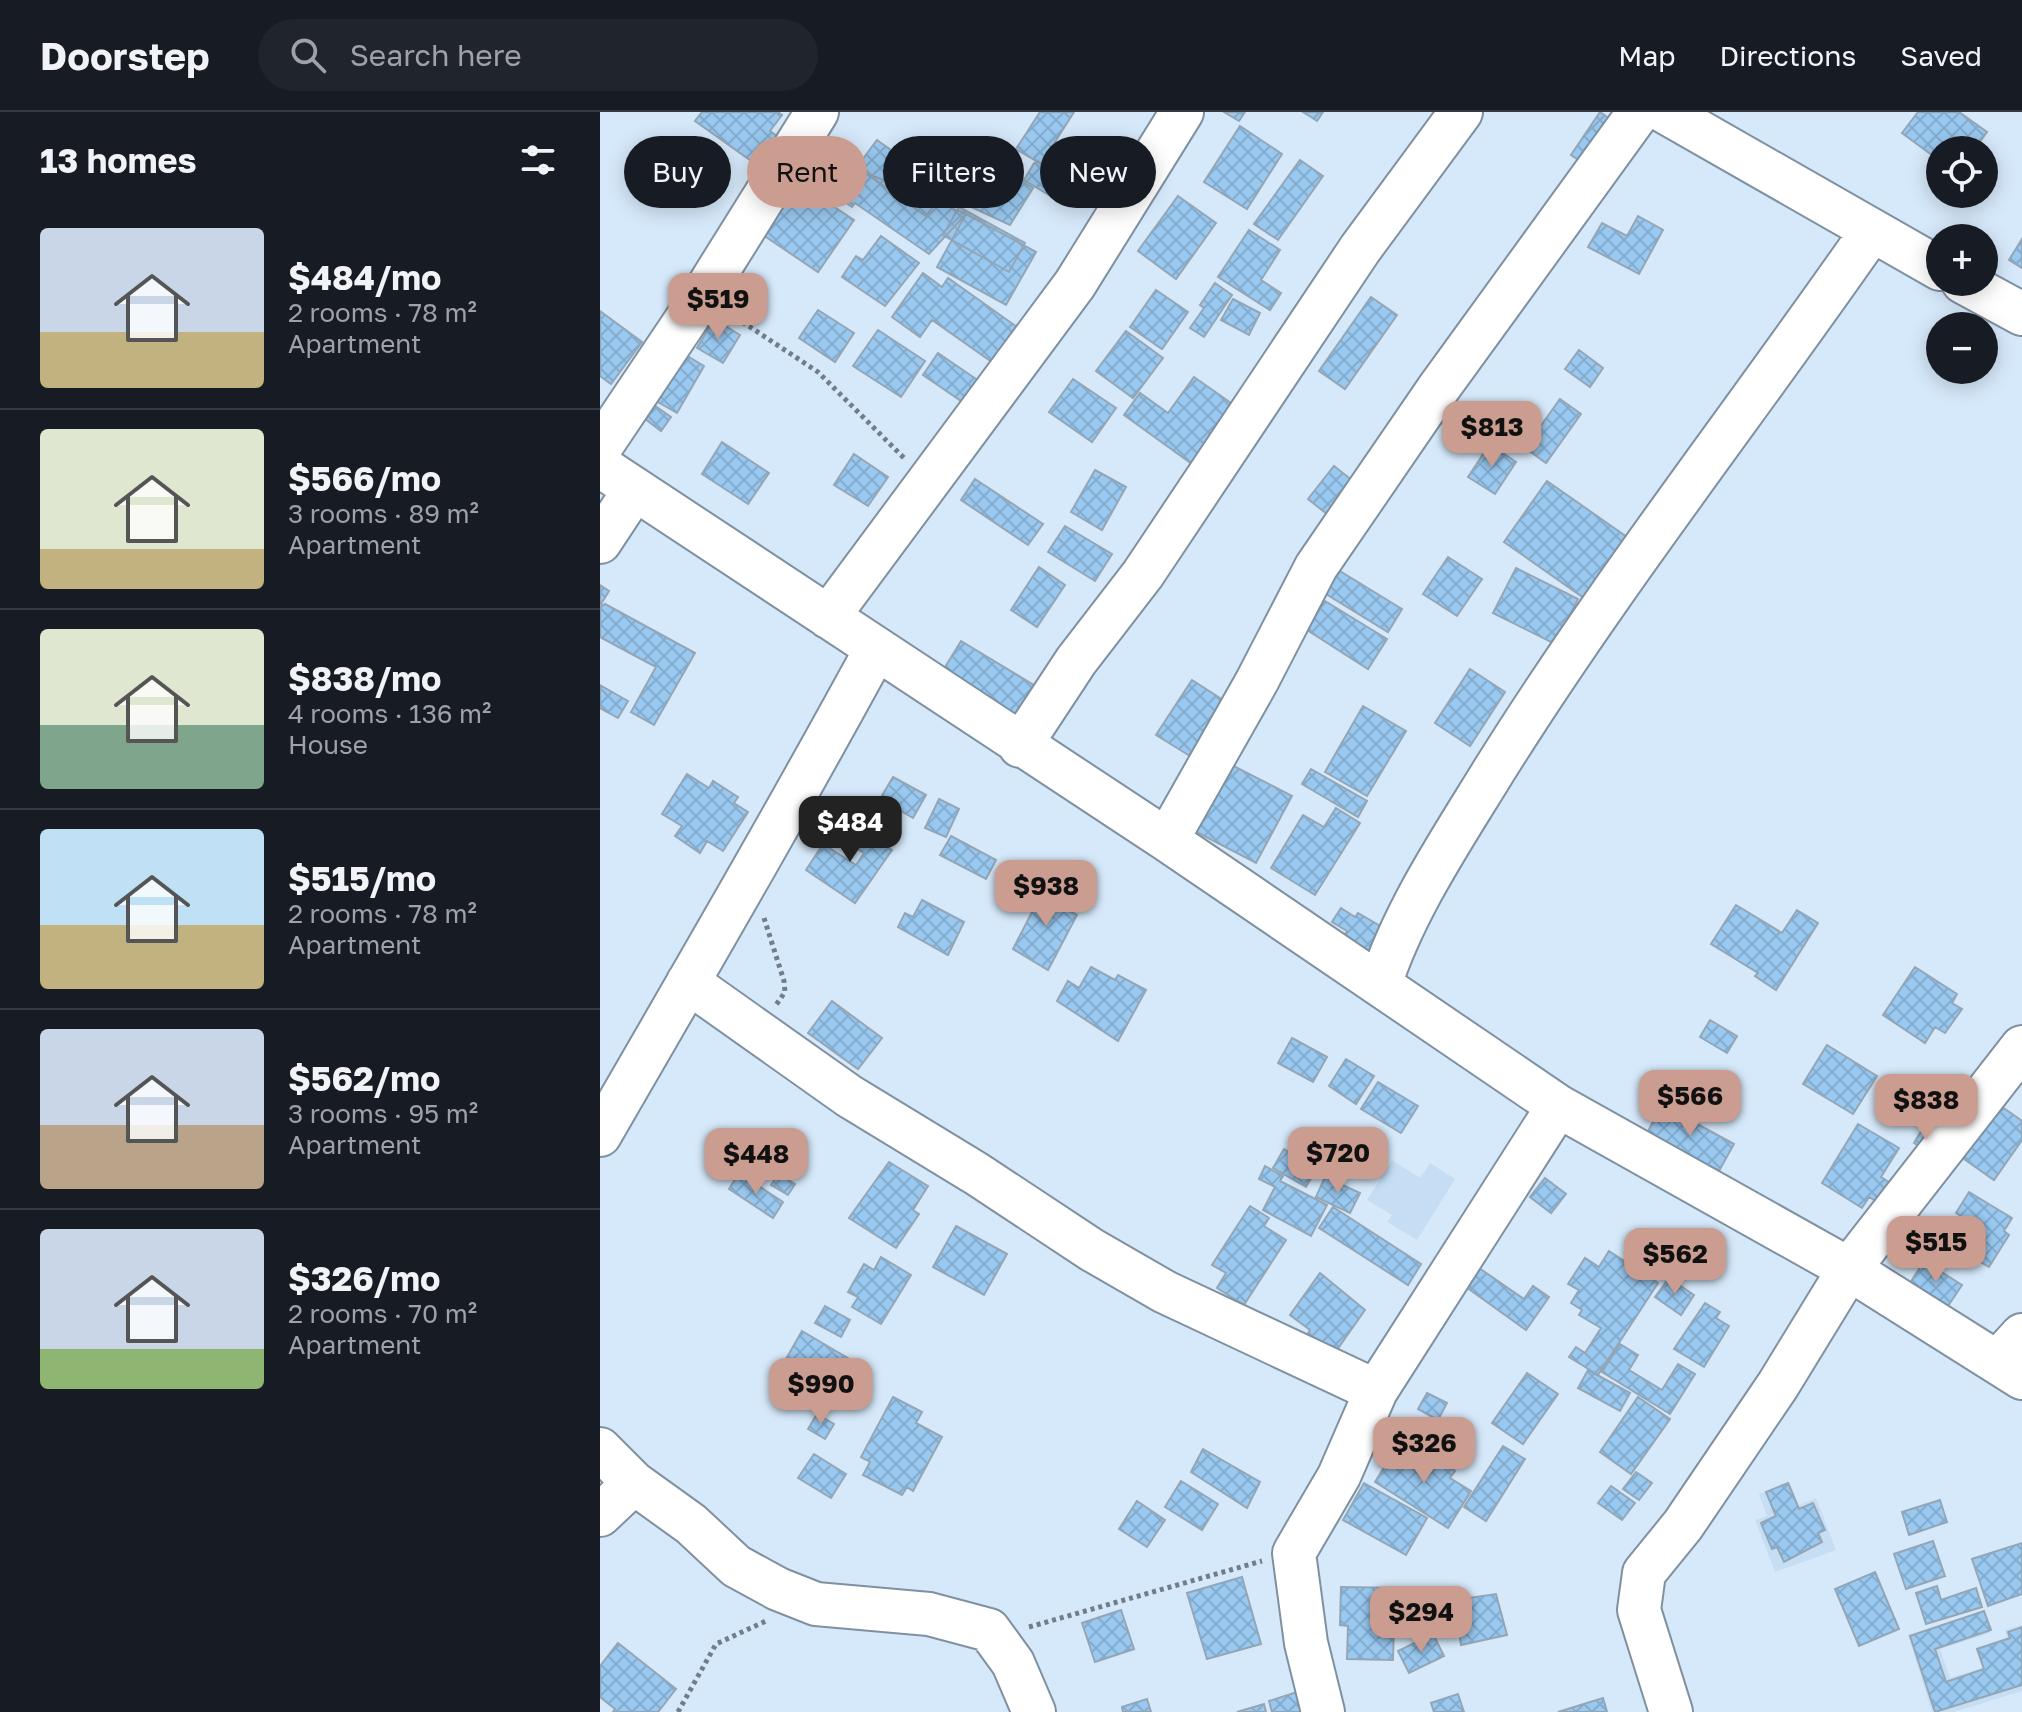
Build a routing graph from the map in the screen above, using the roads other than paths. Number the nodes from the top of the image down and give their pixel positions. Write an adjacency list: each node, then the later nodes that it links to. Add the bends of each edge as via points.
1 (817, 112): 10 (street)
2 (1182, 112): 14 (street, via 1075,284)
3 (1461, 112): 16 (street, via 1360,249 1143,574)
4 (1639, 112): 17 (street, via 1316,567)
5 (1665, 112): 6 (street)
6 (1871, 232): 7 (street); 19 (street, via 1545,689 1391,949)
7 (1926, 261)
8 (1989, 296): 9 (street)
9 (2022, 314)
10 (600, 448)
11 (600, 466): 12 (street)
12 (635, 489): 13 (street); 14 (street)
13 (600, 542)
14 (828, 617): 15 (street)
15 (876, 649): 16 (street); 18 (street)
16 (1020, 746): 17 (street)
17 (1167, 840): 19 (street)
18 (688, 982): 22 (street); 25 (street, via 849,1096 1104,1257 1165,1292)
19 (1380, 985): 21 (street)
20 (2022, 1047): 23 (street)
21 (1558, 1106): 23 (street); 25 (street)
22 (600, 1135)
23 (1849, 1269): 24 (street); 31 (street, via 1778,1385 1644,1573 1639,1610)
24 (2014, 1358)
25 (1376, 1391): 30 (street, via 1339,1476 1294,1553 1306,1643)
26 (600, 1449): 27 (street)
27 (634, 1483): 28 (street); 29 (street, via 691,1524 736,1566 778,1589 816,1604 929,1614 989,1630 1013,1663)
28 (600, 1515)
29 (1034, 1712)
30 (1323, 1712)
31 (1671, 1712)

